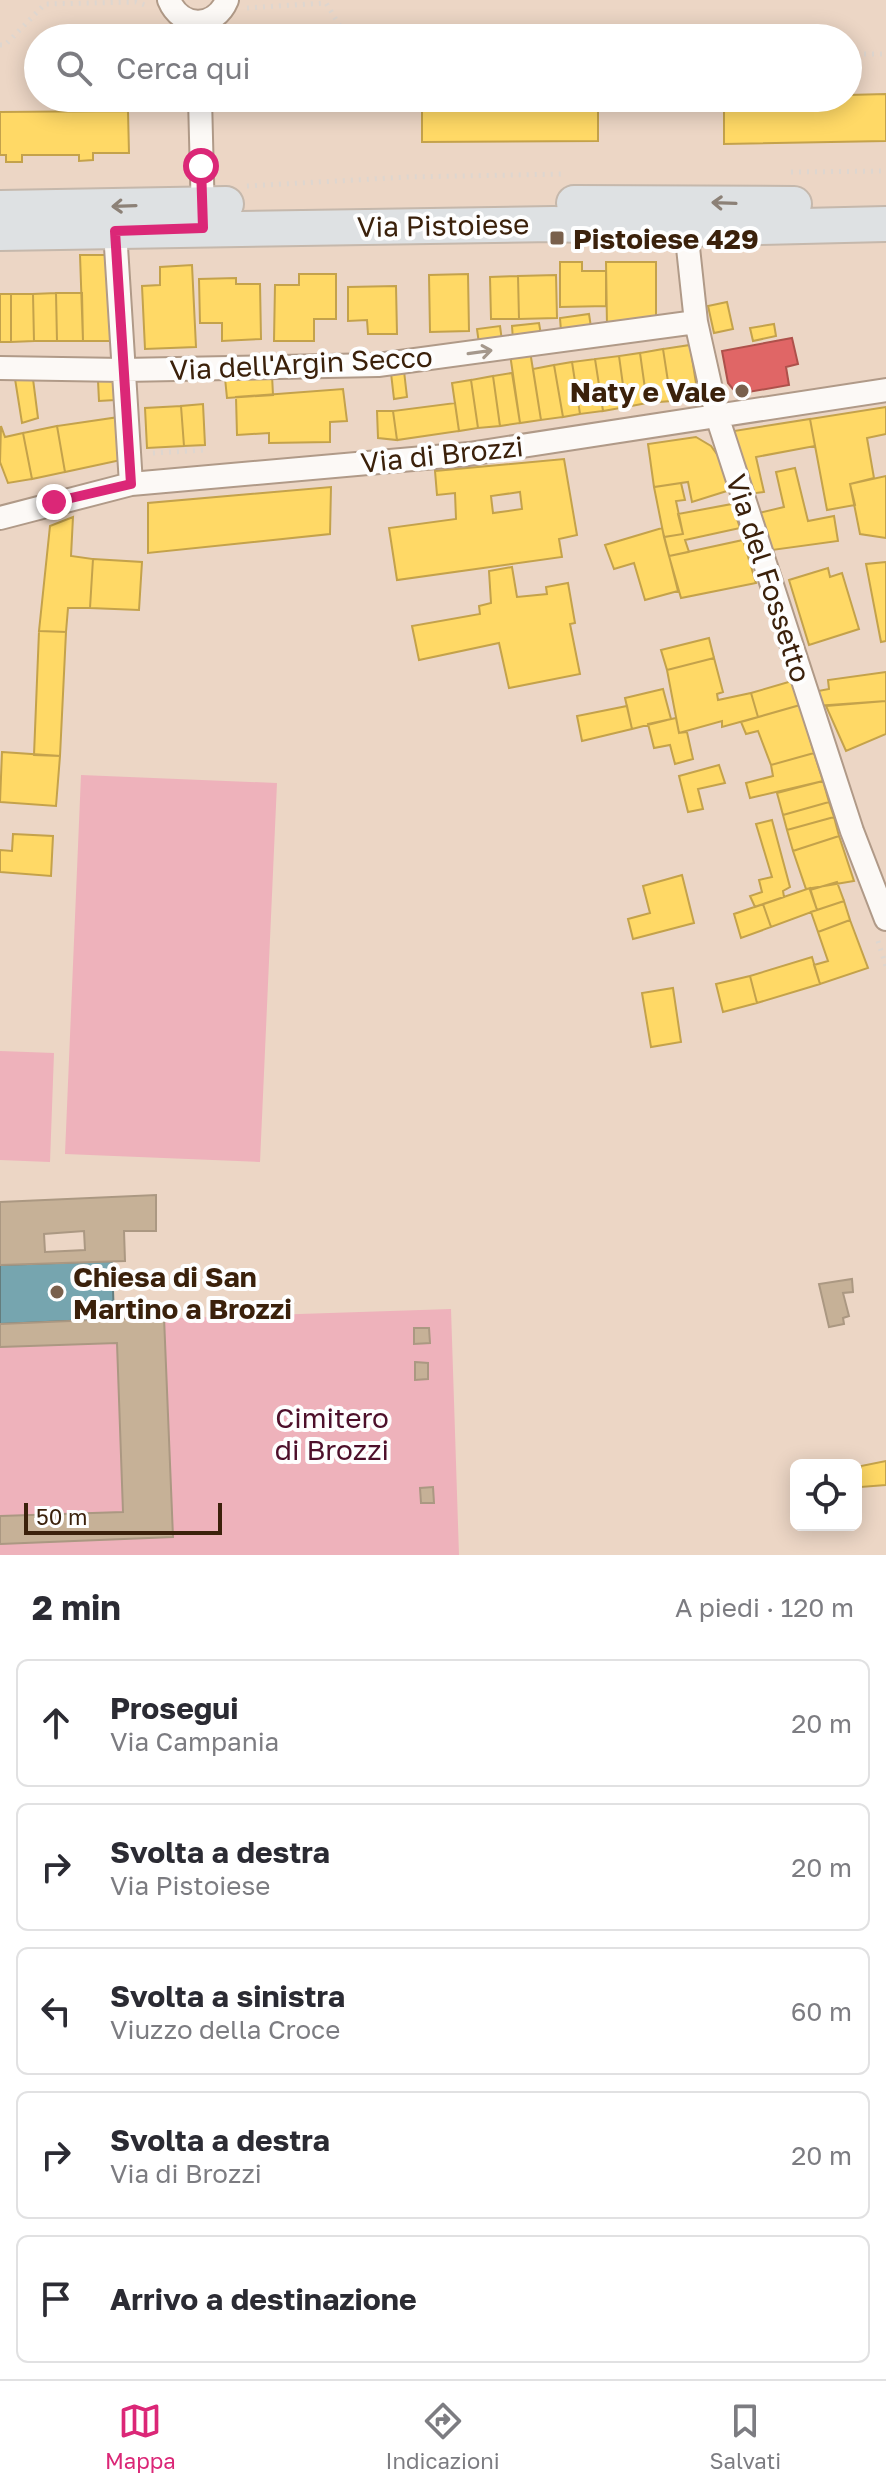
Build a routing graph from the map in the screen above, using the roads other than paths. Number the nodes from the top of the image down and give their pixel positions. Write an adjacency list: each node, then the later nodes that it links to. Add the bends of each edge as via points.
1 (234, 5): 4 (street)
2 (163, 6): 3 (street)
3 (190, 24)
4 (206, 24)
5 (200, 112): 8 (street)
6 (886, 204): 8 (main road, Via Pistoiese, one-way to 8)
7 (0, 208): 8 (main road, Via Pistoiese, one-way to 7)
8 (202, 216): 10 (main road, Via Pistoiese); 11 (main road, Via Pistoiese)
9 (886, 224): 10 (main road, Via Pistoiese)
10 (686, 229): 13 (street, Via del Fossetto)
11 (115, 231): 12 (main road, Via Pistoiese); 15 (street)
12 (0, 233)
13 (696, 322): 15 (street, Via dell'Argin Secco, one-way to 13, via 378,365); 17 (street, Via del Fossetto)
14 (0, 368): 15 (street, Via dell'Argin Secco)
15 (123, 370): 18 (street)
16 (886, 390): 17 (street, Via di Brozzi)
17 (717, 416): 18 (street, Via di Brozzi, via 469,454); 20 (street, Via del Fossetto, via 852,831)
18 (131, 484): 19 (street, Via di Brozzi)
19 (0, 518)
20 (886, 919)

